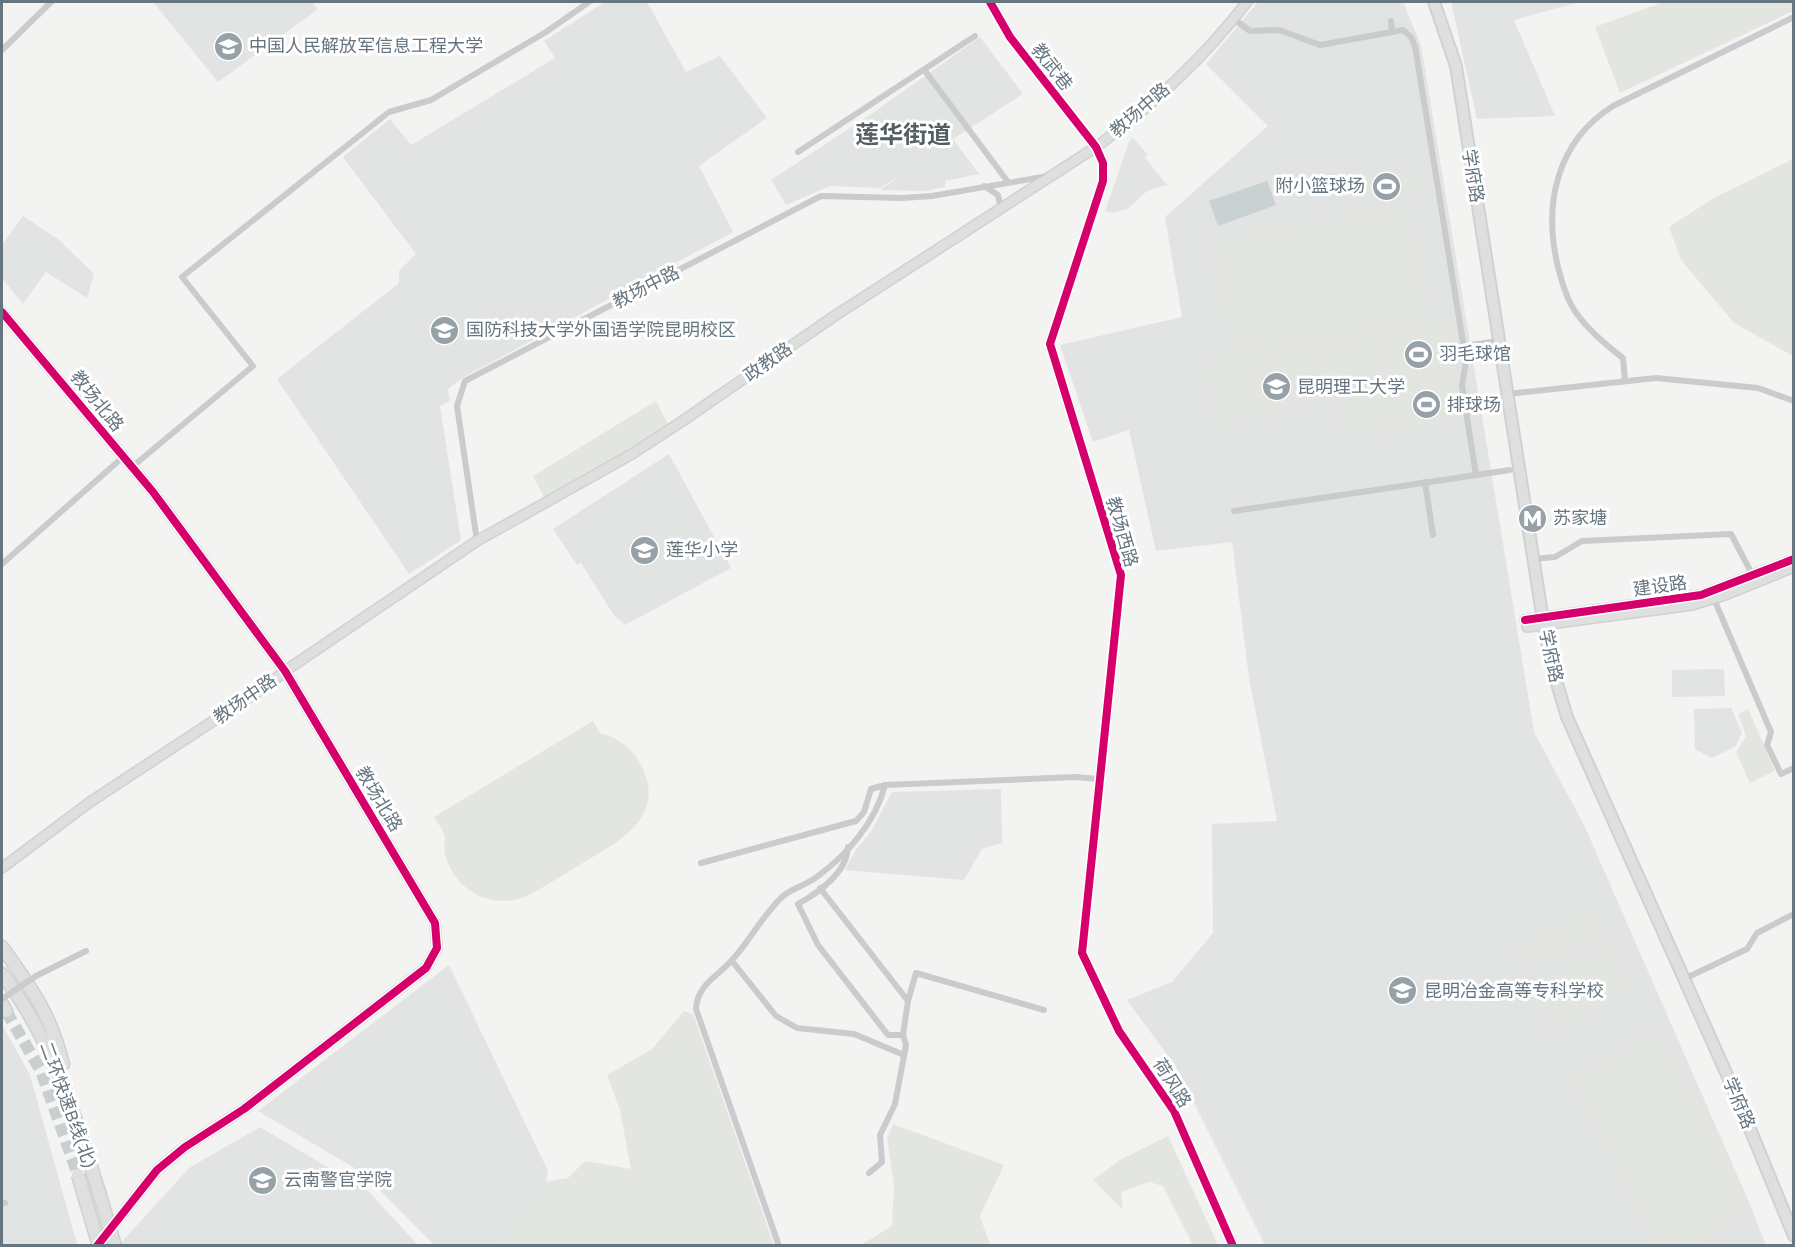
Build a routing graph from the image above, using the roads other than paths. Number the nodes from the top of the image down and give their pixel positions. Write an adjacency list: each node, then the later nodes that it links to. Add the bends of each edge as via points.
1 (51, 2): 11 (street)
2 (589, 2): 26 (street, via 546,33 431,100 388,112 182,277 253,366)
3 (990, 2): 13 (street, 教武巷, via 1010,37)
4 (1246, 2): 13 (street, 教场中路, via 1200,56 1126,126)
5 (1434, 2): 20 (main road, 学府路, via 1456,66)
6 (1794, 17): 22 (street, via 1613,106 1597,116 1569,149 1552,200 1551,223 1558,266 1575,312 1623,358)
7 (1391, 21): 9 (street)
8 (1239, 23): 9 (street, via 1250,31 1279,30 1320,45)
9 (1392, 32): 21 (street, via 1403,30 1415,46)
10 (975, 36): 12 (street)
11 (2, 50)
12 (925, 70): 14 (street); 16 (street)
13 (1096, 147): 15 (street, 教场中路); 43 (street, 教场西路, via 1103,163 1103,182 1050,344 1121,575)
14 (798, 152)
15 (1055, 175): 16 (street, 教场中路); 18 (street, 政教路)
16 (1008, 182): 17 (street, 教场中路)
17 (984, 186): 18 (street, via 998,195); 32 (street, 教场中路, via 902,198 821,196 465,381 457,406)
18 (1001, 210): 32 (street, 政教路, via 836,315 632,454)
19 (2, 312): 25 (street, 教场北路)
20 (1499, 341): 21 (street); 23 (main road, 学府路)
21 (1463, 346): 28 (street, via 1466,361 1462,386)
22 (1625, 381): 23 (street); 24 (street, via 1656,378 1724,383 1758,388)
23 (1507, 394): 33 (main road, 学府路)
24 (1794, 401)
25 (123, 457): 26 (street, 教场北路); 35 (street)
26 (132, 467): 41 (street, 教场北路)
27 (1510, 470): 28 (street)
28 (1476, 475): 29 (street)
29 (1425, 482): 30 (street); 31 (street)
30 (1234, 511)
31 (1433, 535)
32 (477, 542): 41 (street, 教场中路)
33 (1533, 559): 37 (street, via 1555,557 1581,541 1731,534); 39 (main road, 学府路)
34 (1794, 559): 37 (street, 建设路)
35 (2, 564)
36 (1794, 567): 37 (street, 建设路)
37 (1754, 579): 38 (street, 建设路); 39 (street, 建设路, via 1689,598)
38 (1714, 599): 39 (street, 建设路, via 1692,605); 42 (street, via 1772,732 1767,745 1781,774)
39 (1543, 621): 40 (street, 建设路); 55 (main road, 学府路, via 1567,717)
40 (1526, 624)
41 (285, 671): 47 (street, 教场中路, via 90,802); 65 (street, 教场北路, via 435,923 437,948 426,968 244,1109 184,1147 158,1170)
42 (1794, 768)
43 (1099, 779): 44 (street); 50 (street, 教场西路)
44 (885, 785): 45 (street, via 880,804 867,826); 46 (street, via 871,789 864,812 856,821)
45 (848, 846): 48 (street, via 840,870); 53 (street, via 818,877 783,896)
46 (701, 863)
47 (2, 868)
48 (820, 888): 56 (street); 59 (street, via 798,904 818,945 888,1035)
49 (1794, 914): 55 (street, via 1757,933 1747,948)
50 (1081, 941): 68 (street, 荷风路, via 1082,953 1119,1030 1174,1111)
51 (2, 947): 61 (highway, via 42,1003 51,1023)
52 (86, 951): 57 (street, bridge, via 36,976)
53 (732, 961): 60 (street, via 776,1016 797,1028 854,1034); 67 (street, via 702,988 696,1009)
54 (2, 974): 61 (highway, 二环快速B线(北), via 46,1042)
55 (1684, 979): 64 (main road, 学府路)
56 (908, 1000): 58 (street, via 916,973); 59 (street)
57 (3, 1005)
58 (1044, 1010)
59 (903, 1035): 60 (street)
60 (904, 1055): 62 (street, via 895,1104 880,1135 882,1162)
61 (77, 1121): 66 (highway, 二环快速B线(北), bridge)
62 (869, 1173)
63 (78, 1175): 65 (highway, bridge)
64 (1791, 1235)
65 (98, 1245)
66 (115, 1245)
67 (780, 1245)
68 (1233, 1245)

